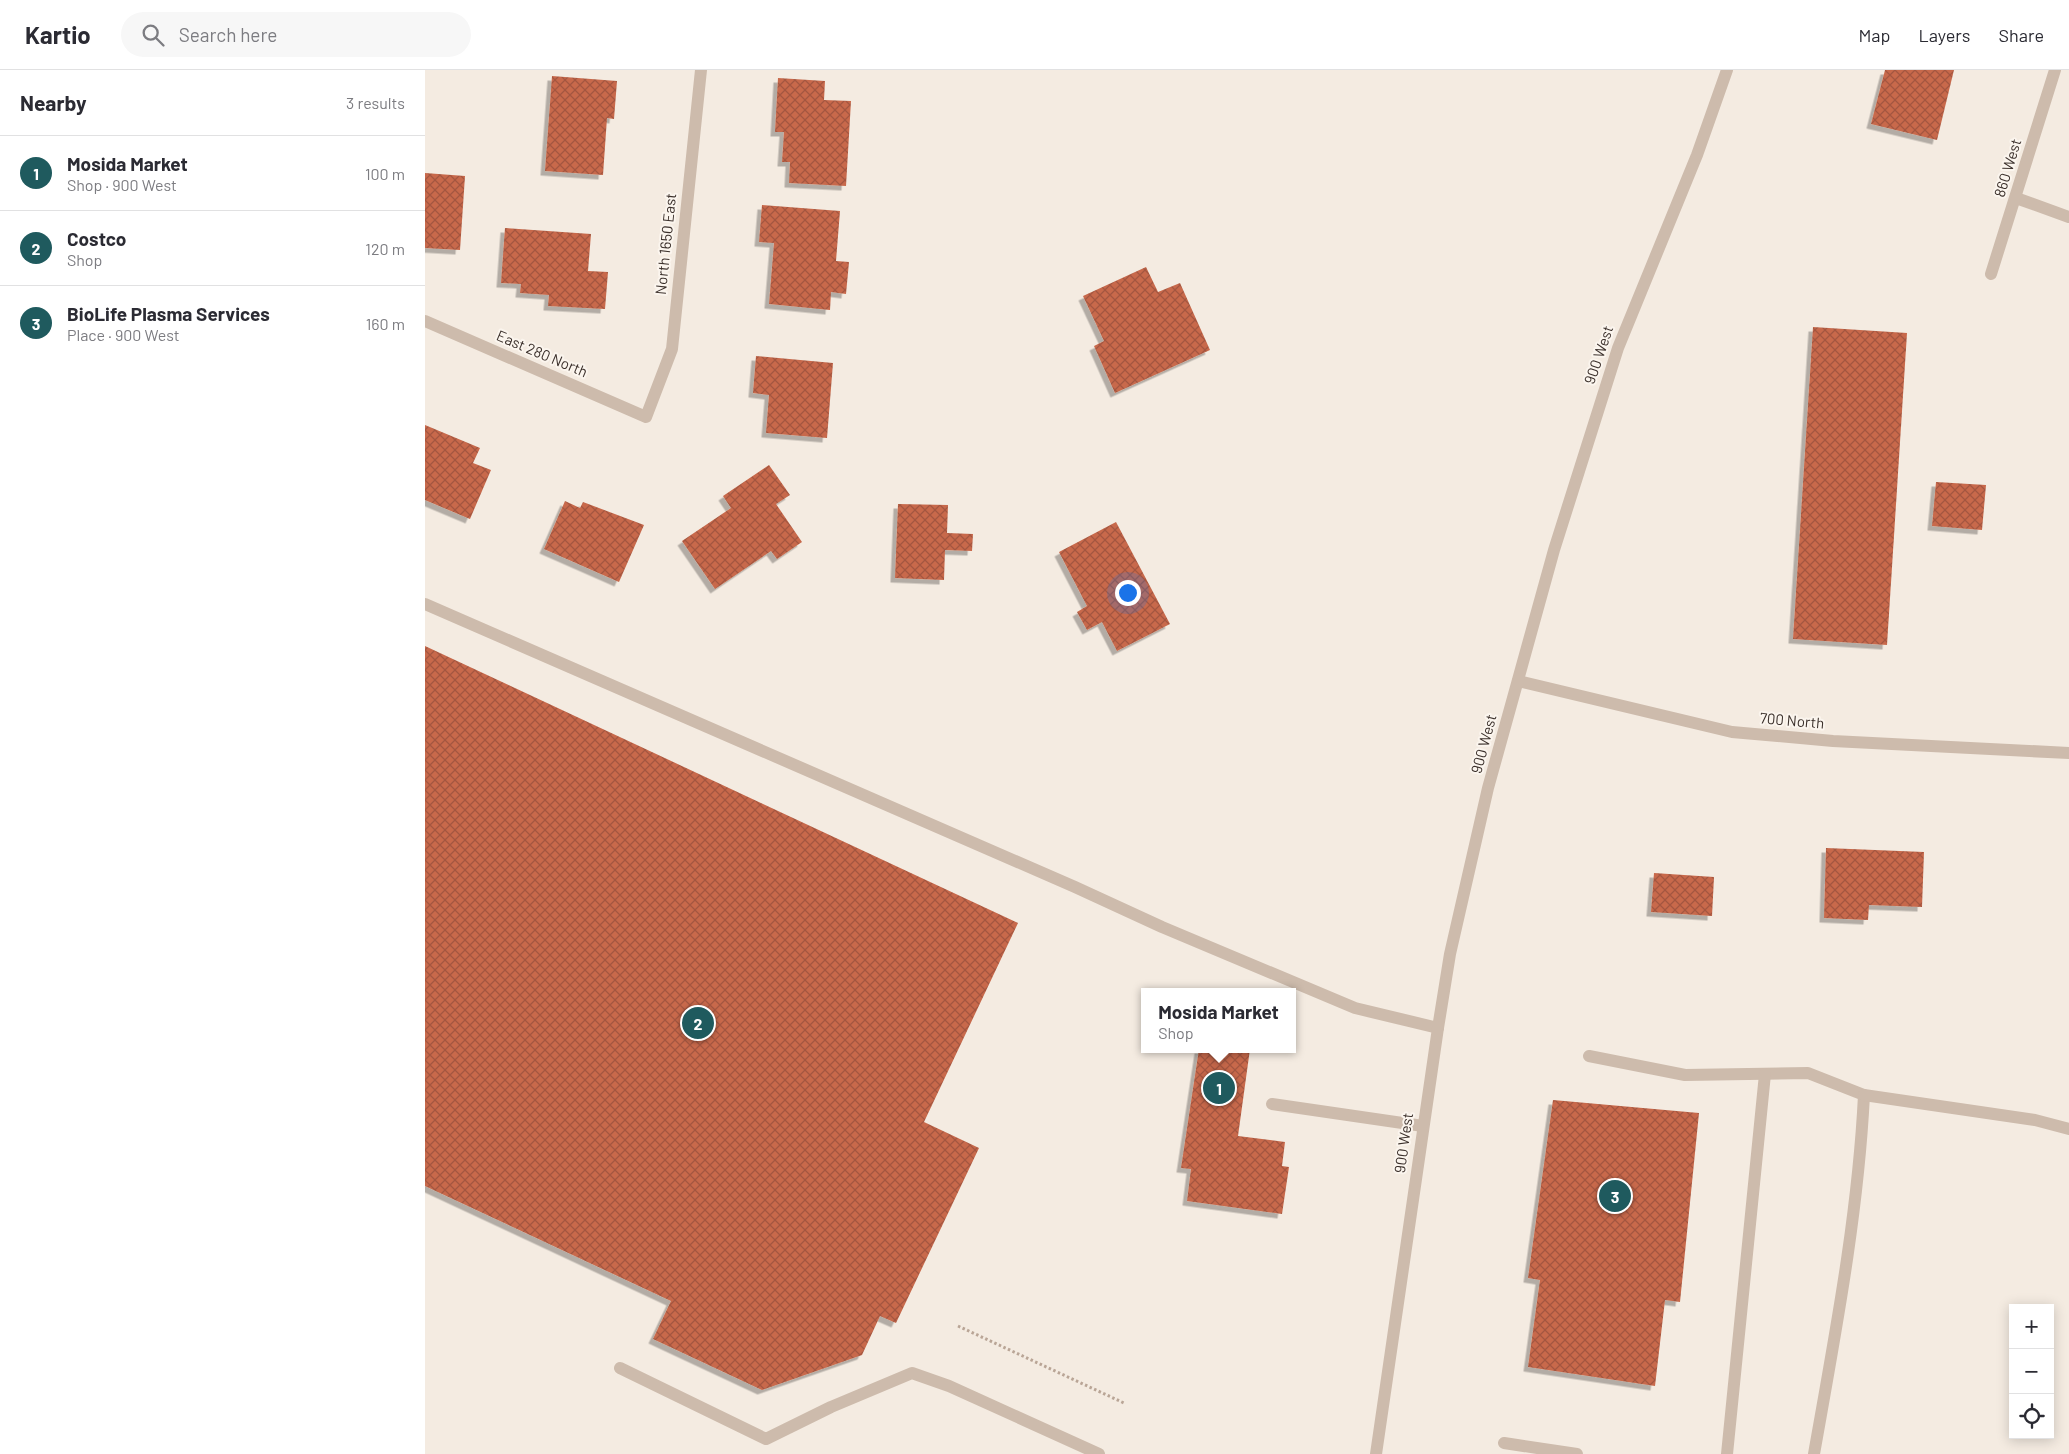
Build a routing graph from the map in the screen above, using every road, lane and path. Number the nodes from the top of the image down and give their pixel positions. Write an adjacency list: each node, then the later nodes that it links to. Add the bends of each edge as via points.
1 (701, 70): 8 (street, North 1650 East, via 672,349)
2 (1727, 70): 10 (street, 900 West, via 1697,155 1618,348 1554,550)
3 (2055, 70): 4 (street, 860 West)
4 (2017, 198): 5 (street); 6 (street, 860 West)
5 (2069, 217)
6 (1991, 274)
7 (425, 321): 8 (street, East 280 North)
8 (646, 417)
9 (425, 604): 12 (street, via 1309,989 1355,1008)
10 (1518, 681): 11 (street, 700 North, via 1732,732 1833,741); 12 (street, 900 West, via 1484,806)
11 (2069, 753)
12 (1438, 1028): 17 (street, 900 West)
13 (1589, 1056): 14 (street, via 1685,1075)
14 (1765, 1074): 15 (street, via 1808,1073); 26 (street)
15 (1863, 1095): 18 (street, via 2035,1120); 27 (street, via 1861,1148 1842,1293)
16 (1272, 1104): 17 (street)
17 (1423, 1126): 24 (street, 900 West)
18 (2069, 1129)
19 (958, 1326): 21 (path)
20 (620, 1368): 23 (street, via 766,1439 912,1373 949,1386)
21 (1124, 1404)
22 (1505, 1443): 25 (street)
23 (1099, 1454)
24 (1376, 1454)
25 (1577, 1454)
26 (1727, 1454)
27 (1814, 1454)

